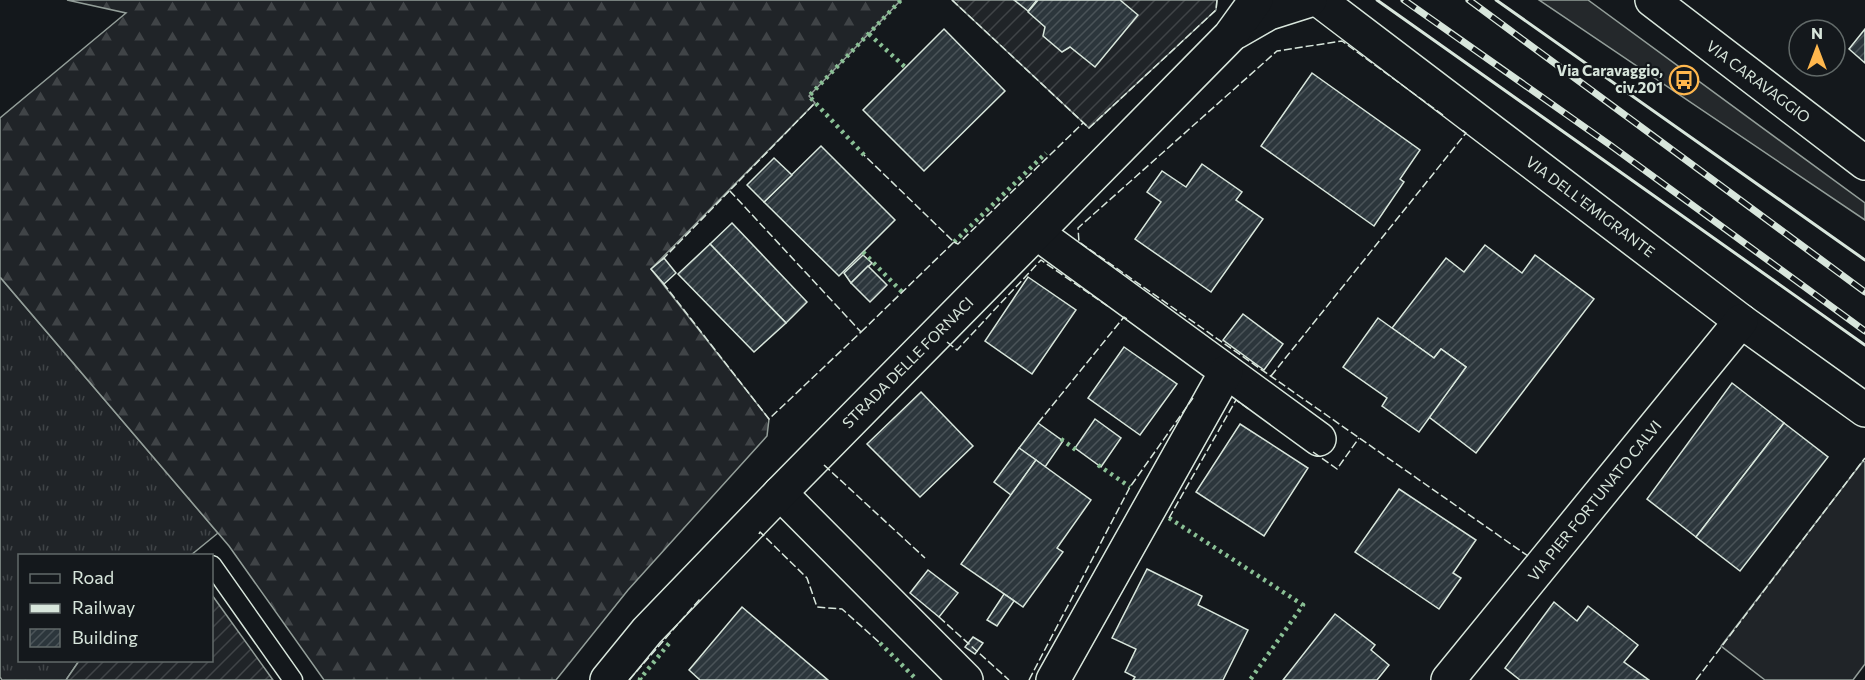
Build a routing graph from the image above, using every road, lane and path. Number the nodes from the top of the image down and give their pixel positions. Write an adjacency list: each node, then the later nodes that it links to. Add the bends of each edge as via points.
1 (1256, 0): 5 (street, STRADA DELLE FORNACI)
2 (1310, 0): 5 (street, STRADA DELLE FORNACI, via 1269,13)
3 (1318, 0): 8 (street, VIA DELL'EMIGRANTE)
4 (1652, 0): 6 (street, VIA CARAVAGGIO)
5 (1230, 36): 7 (street, STRADA DELLE FORNACI)
6 (1865, 163)
7 (1037, 233): 9 (street); 12 (street, STRADA DELLE FORNACI)
8 (1742, 321): 10 (street, VIA DELL'EMIGRANTE); 18 (street, VIA PIER FORTUNATO CALVI)
9 (1226, 372): 11 (street); 17 (street)
10 (1865, 410)
11 (1319, 439)
12 (780, 493): 15 (street, STRADA DELLE FORNACI, via 647,631); 16 (street)
13 (213, 566): 14 (lane)
14 (293, 680)
15 (607, 680)
16 (966, 680)
17 (1053, 680)
18 (1448, 680)

